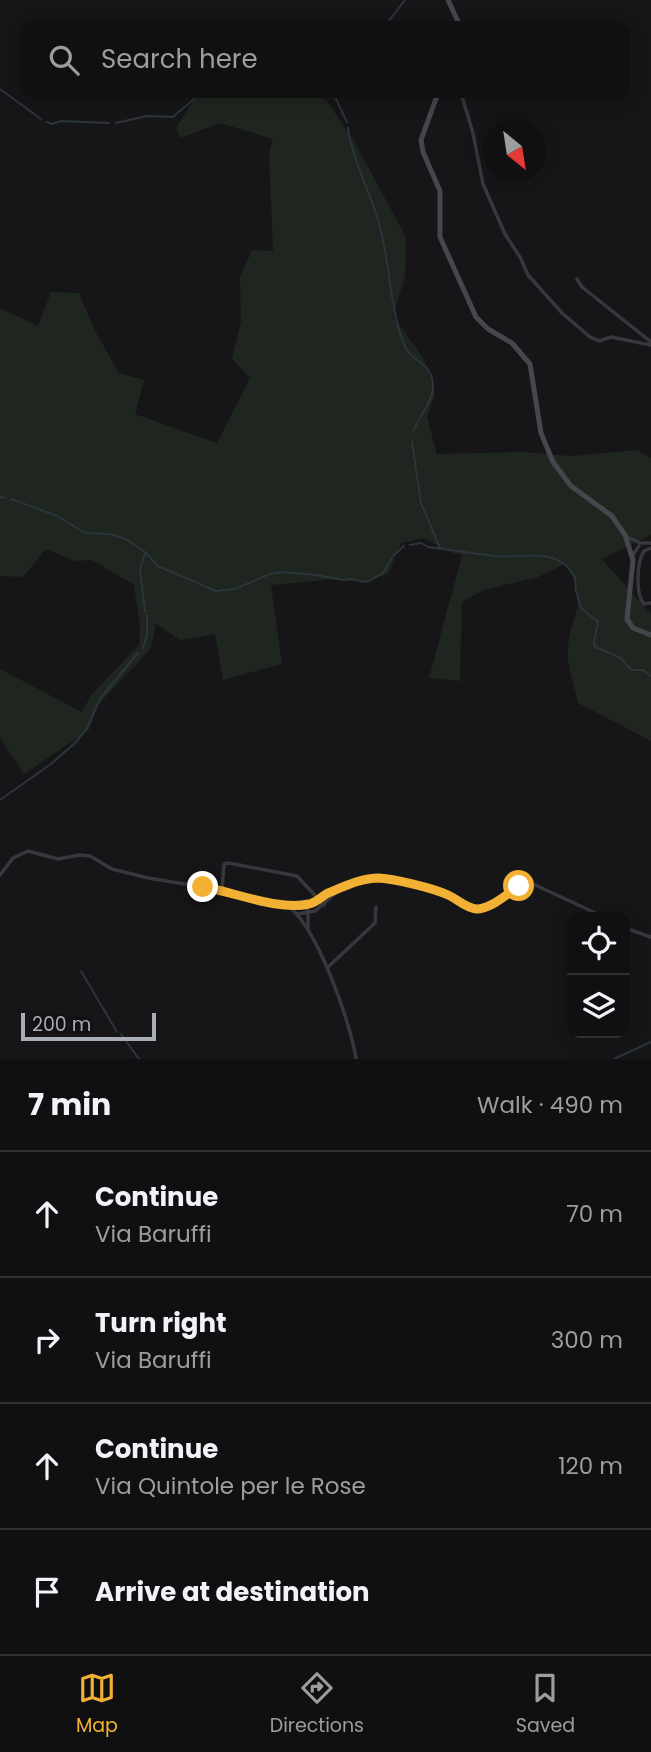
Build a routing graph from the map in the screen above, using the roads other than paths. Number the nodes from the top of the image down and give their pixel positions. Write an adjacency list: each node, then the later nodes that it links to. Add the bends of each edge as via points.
1 (448, 0): 2 (main road)
2 (458, 21)
3 (436, 98): 7 (main road, via 421,140 440,191 440,237 476,317 512,343 530,365 541,433 553,462 572,486 612,516)
4 (462, 98): 6 (street, via 483,184 528,275 590,337)
5 (577, 279): 6 (street)
6 (651, 343)
7 (625, 535): 8 (street); 10 (main road)
8 (640, 544): 9 (street); 10 (street); 11 (street)
9 (651, 545): 12 (street, via 641,555)
10 (630, 547): 11 (main road)
11 (633, 555): 13 (main road)
12 (639, 580): 13 (street); 14 (street, via 640,600)
13 (631, 581): 15 (main road, via 627,619 633,628)
14 (651, 603)
15 (651, 635)
16 (0, 875): 18 (street, via 13,858 28,851 61,859 90,856 112,869)
17 (340, 889): 19 (street); 22 (street); 24 (street, via 360,880 392,880 447,894 475,909 531,883)
18 (222, 890): 19 (street, via 222,867 227,863 297,876); 20 (street)
19 (319, 900): 21 (street); 22 (street)
20 (283, 904): 21 (street); 26 (street)
21 (303, 904): 25 (street); 26 (street)
22 (324, 905): 25 (street)
23 (376, 907): 30 (street, via 375,923)
24 (593, 912)
25 (309, 913): 26 (street); 28 (street)
26 (298, 914): 28 (street)
27 (630, 930): 29 (street)
28 (309, 931): 30 (street)
29 (651, 937)
30 (327, 968): 31 (street, via 349,1023)
31 (356, 1059)

